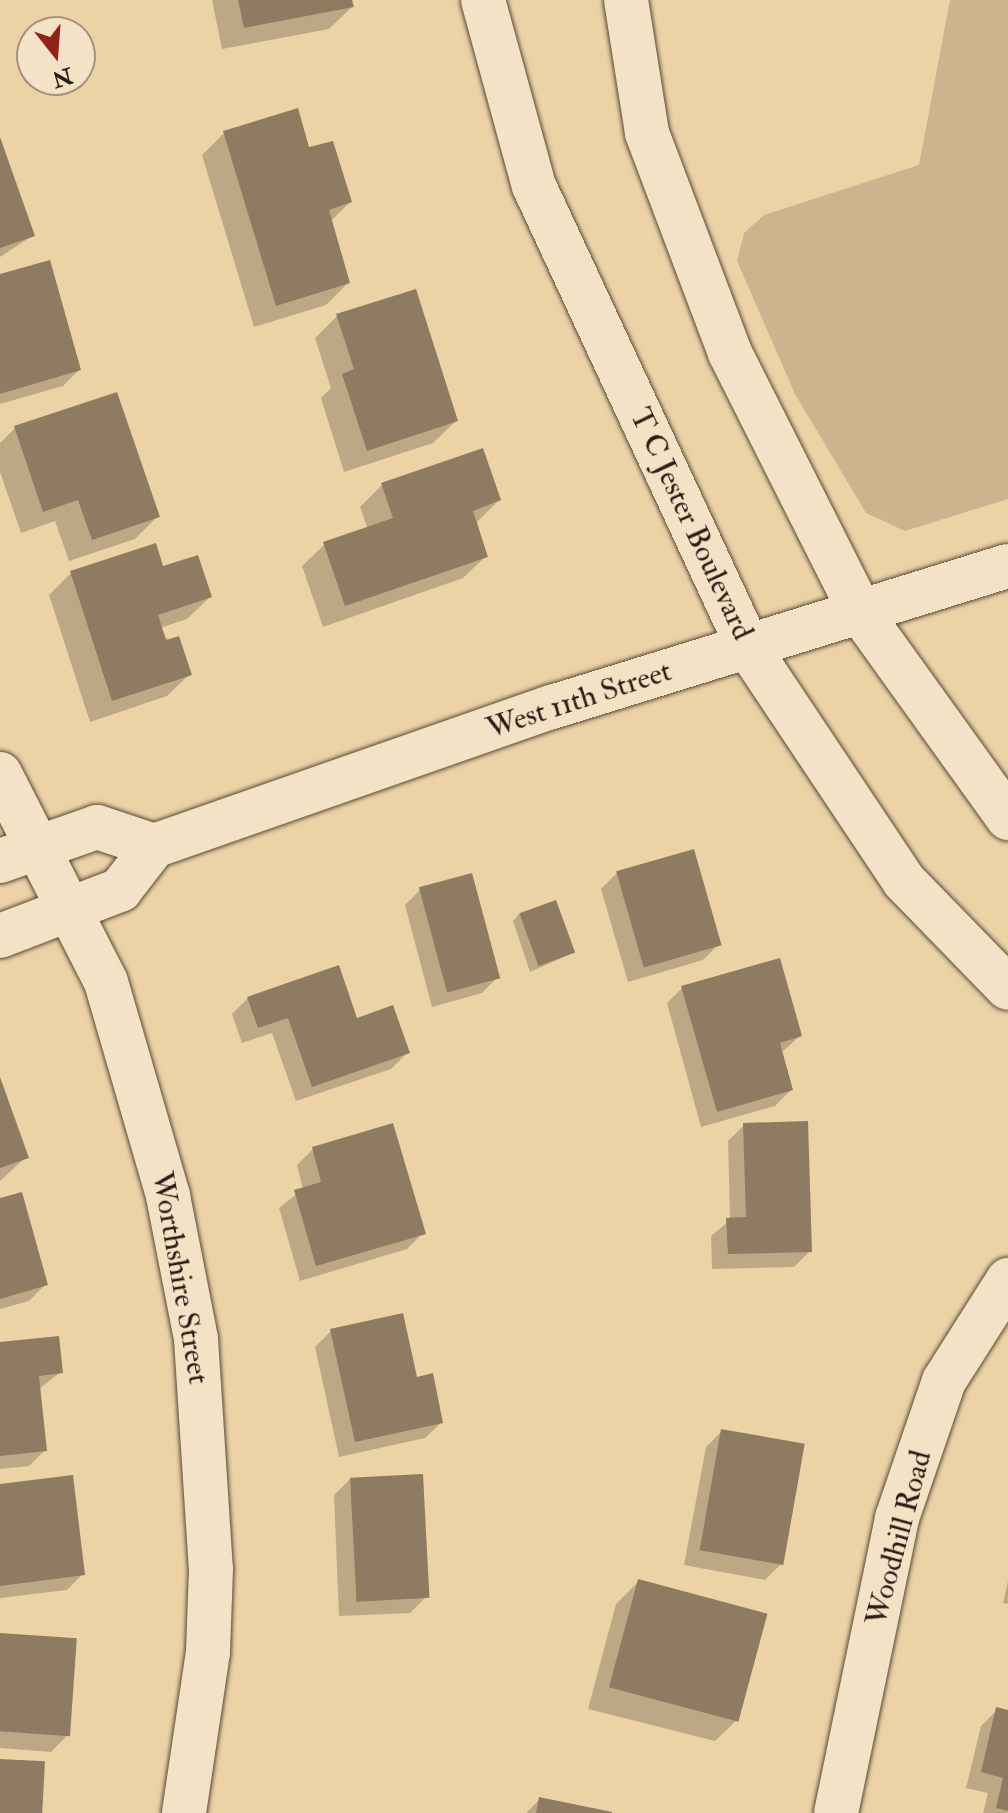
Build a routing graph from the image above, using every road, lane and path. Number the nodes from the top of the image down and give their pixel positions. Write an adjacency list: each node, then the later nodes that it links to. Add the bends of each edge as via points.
1 (483, 0): 5 (main road, T C Jester Boulevard, via 534,186)
2 (626, 0): 4 (main road, via 647,133 730,353)
3 (1008, 566): 4 (main road, West 11th Street)
4 (860, 612): 5 (main road, West 11th Street); 7 (main road)
5 (748, 647): 8 (main road, West 11th Street); 12 (main road, T C Jester Boulevard, via 904,881)
6 (0, 774): 9 (main road, Worthshire Street)
7 (1008, 818)
8 (154, 846): 9 (main road, via 97,827); 10 (main road, via 120,890)
9 (18, 855): 10 (main road, Worthshire Street)
10 (73, 907): 11 (main road); 14 (main road, Worthshire Street, via 141,1090 196,1339 211,1569 208,1652)
11 (0, 936)
12 (1008, 988)
13 (1008, 1280): 15 (main road, Woodhill Road, via 944,1381 897,1518)
14 (184, 1813)
15 (836, 1813)

